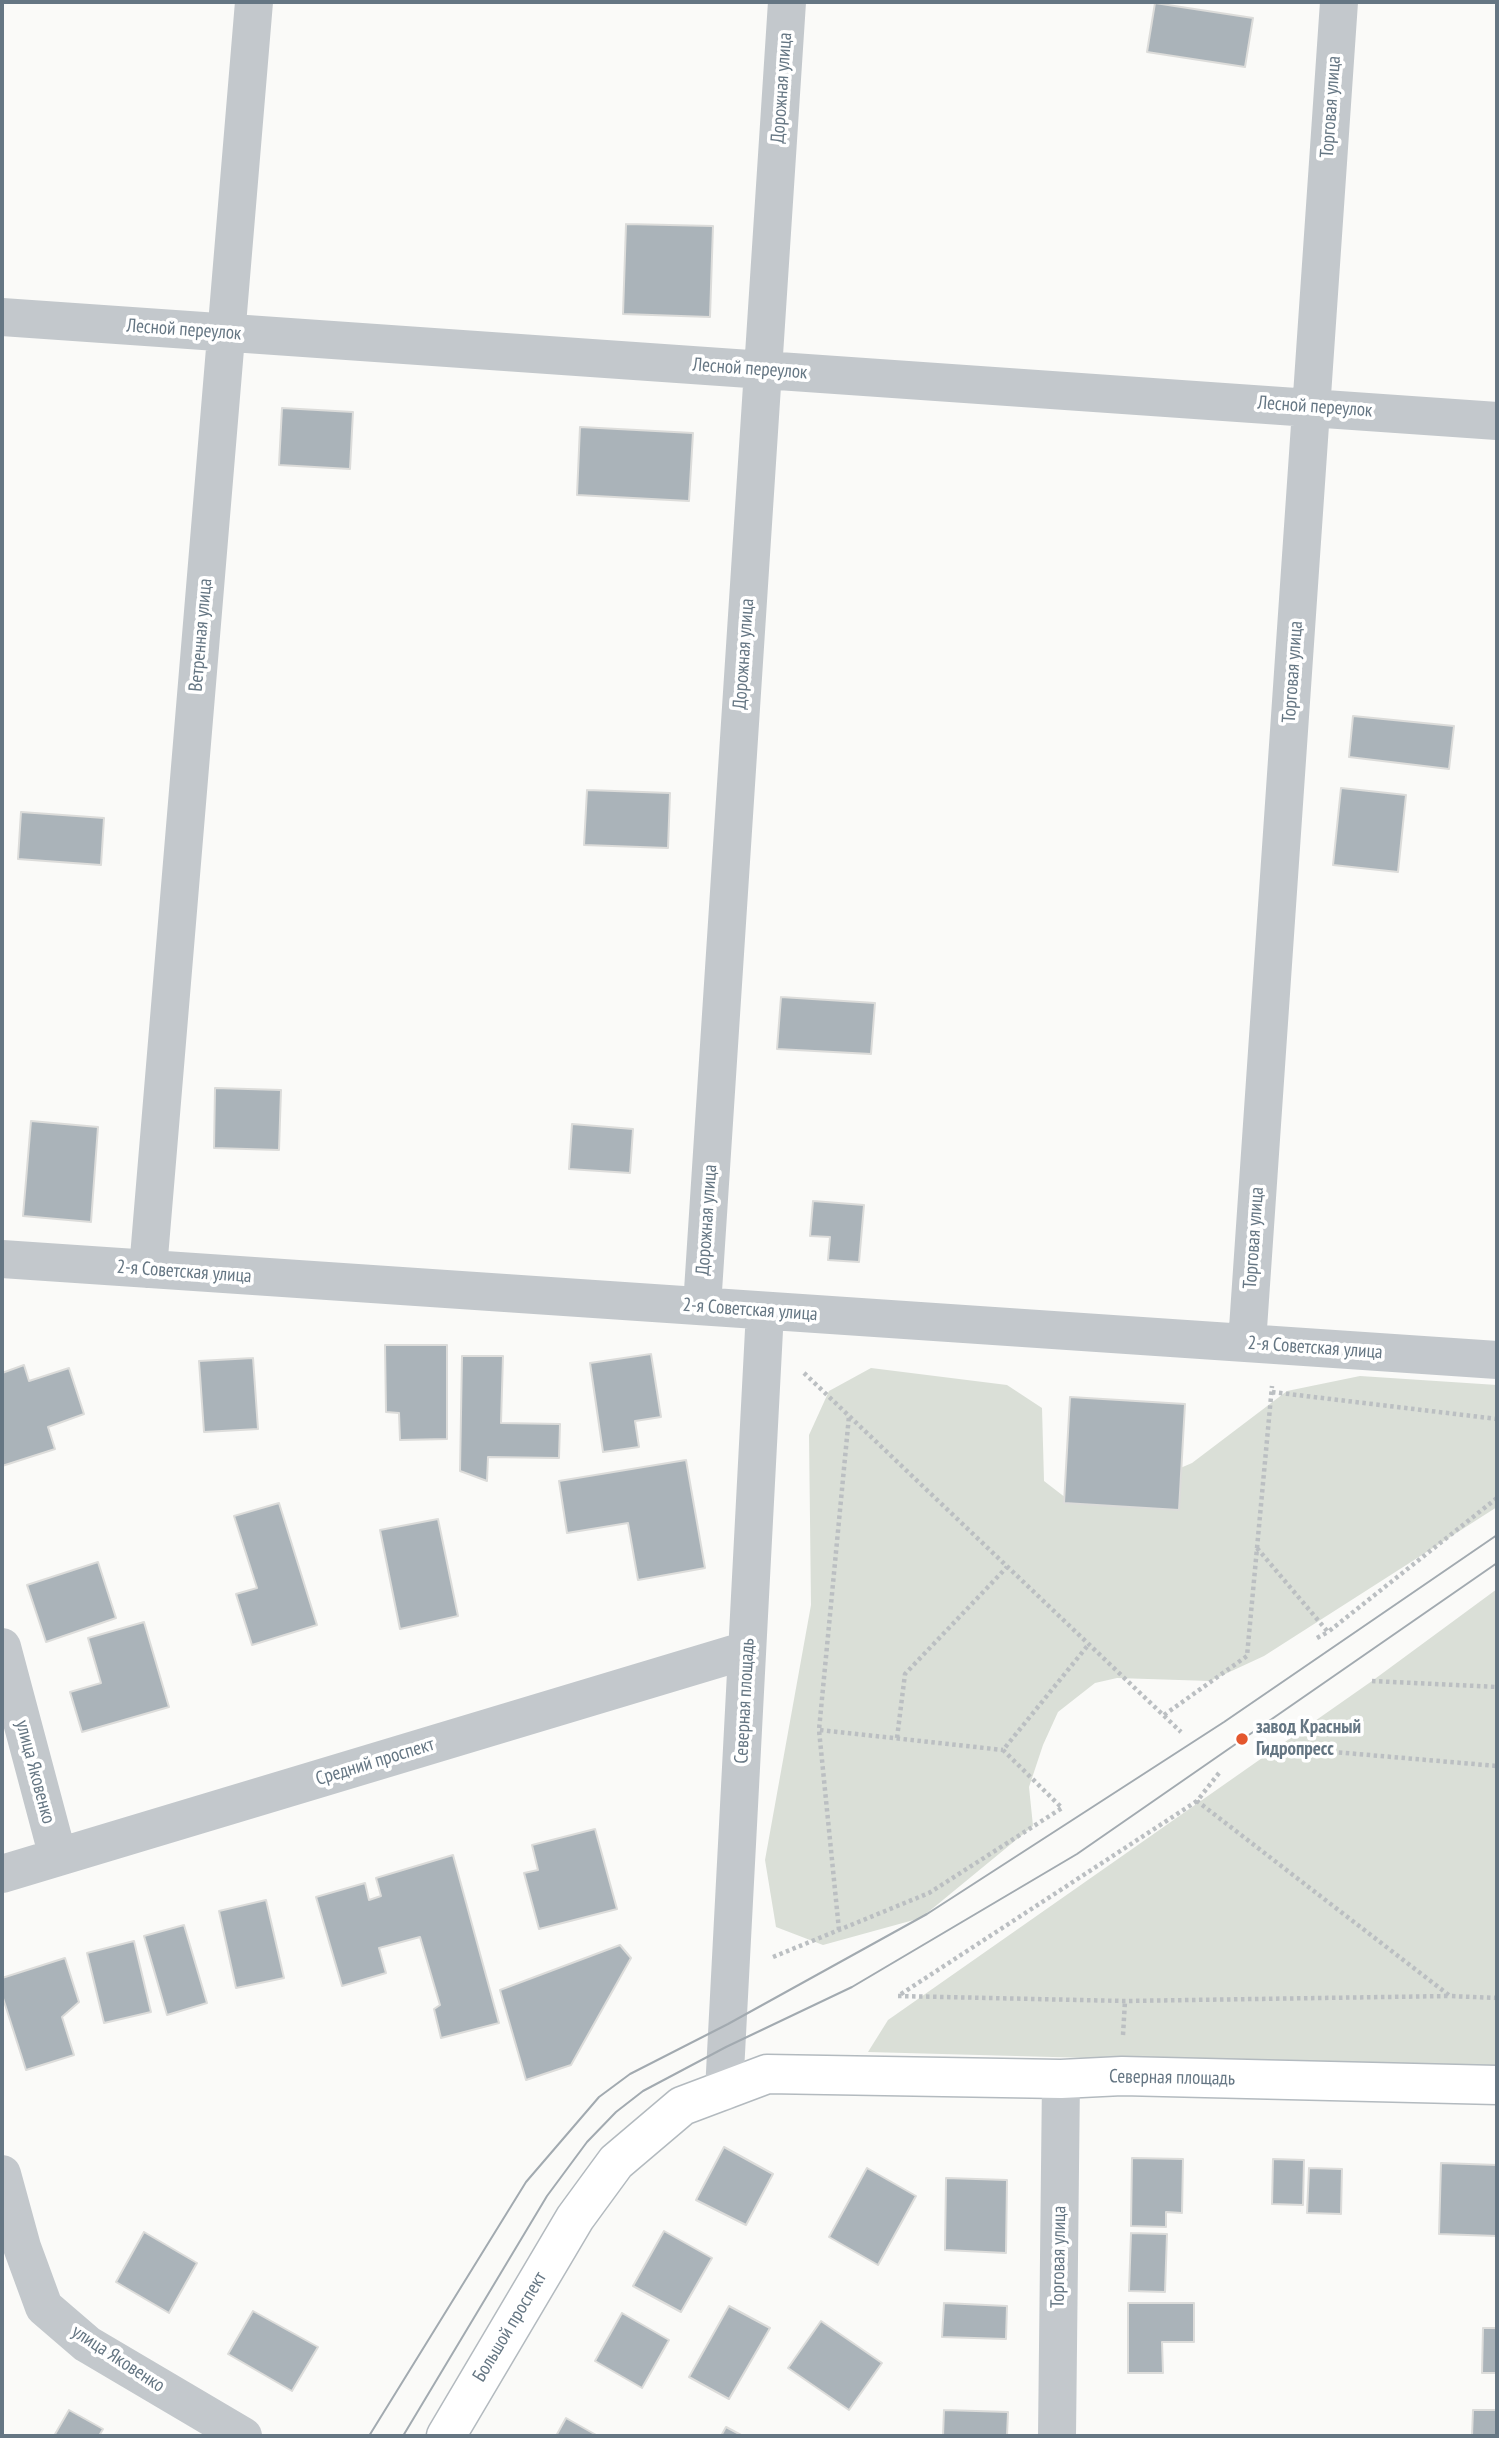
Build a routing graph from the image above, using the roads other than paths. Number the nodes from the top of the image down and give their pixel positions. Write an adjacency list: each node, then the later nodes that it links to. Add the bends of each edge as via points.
1 (254, 2): 5 (street, Ветренная улица)
2 (787, 2): 6 (street, Дорожная улица)
3 (1339, 2): 7 (street, Торговая улица)
4 (2, 317): 5 (street, Лесной переулок)
5 (226, 333): 6 (street, Лесной переулок); 10 (street, Ветренная улица)
6 (763, 370): 7 (street, Лесной переулок); 11 (street, Дорожная улица)
7 (1311, 407): 8 (street, Лесной переулок); 13 (street, Торговая улица)
8 (1497, 421)
9 (2, 1259): 10 (street, 2-я Советская улица)
10 (148, 1269): 11 (street, 2-я Советская улица)
11 (702, 1307): 12 (street, 2-я Советская улица)
12 (765, 1323): 13 (street, 2-я Советская улица); 16 (street, Северная площадь)
13 (1261, 1344): 14 (street, 2-я Советская улица)
14 (1497, 1360)
15 (2, 1647): 17 (street, улица Яковенко)
16 (747, 1650): 17 (street, Средний проспект); 21 (street, Северная площадь)
17 (58, 1857): 18 (street, Средний проспект)
18 (2, 1874)
19 (1061, 2078): 20 (main road, Северная площадь); 21 (main road, Северная площадь, via 767,2074); 26 (street, Торговая улица)
20 (1497, 2085)
21 (724, 2091): 23 (main road, Северная площадь, via 682,2106 616,2162)
22 (2, 2174): 24 (street, улица Яковенко, via 44,2307 87,2344)
23 (575, 2218): 25 (main road, Большой проспект)
24 (243, 2436)
25 (446, 2436)
26 (1057, 2436)

